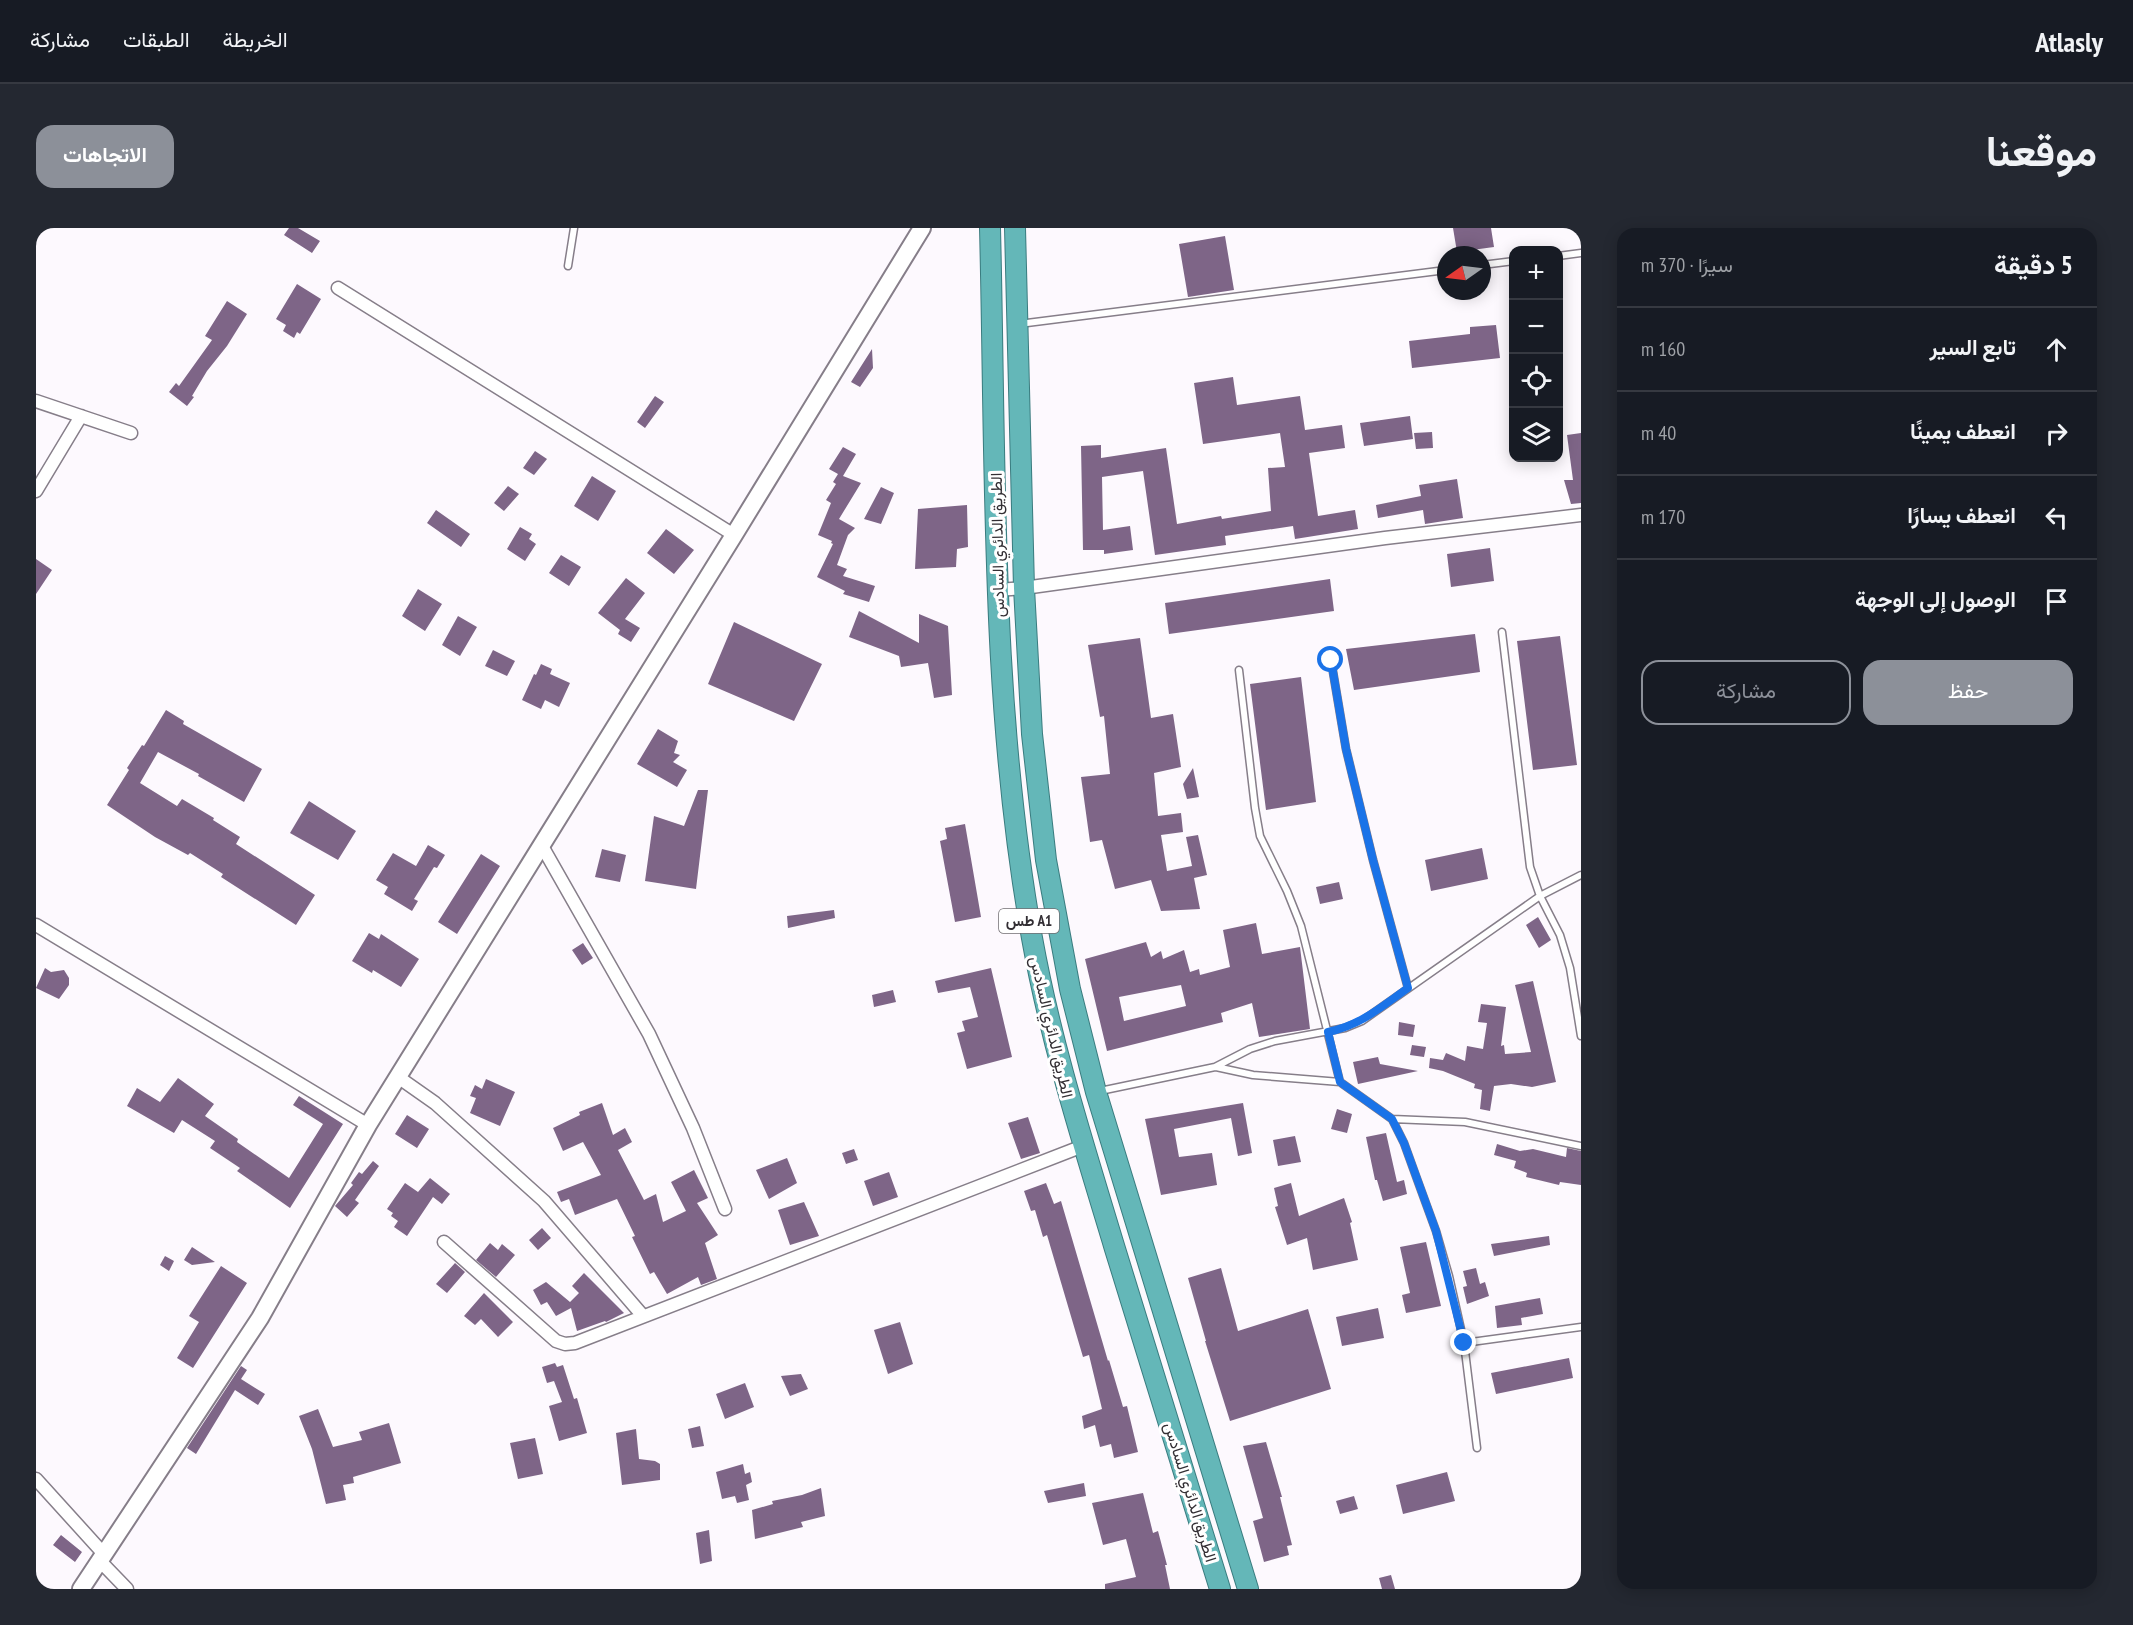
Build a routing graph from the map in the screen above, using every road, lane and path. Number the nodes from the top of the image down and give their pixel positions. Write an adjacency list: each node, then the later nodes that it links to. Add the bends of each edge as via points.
1 (574, 228): 9 (lane)
2 (922, 228): 18 (main road)
3 (990, 228): 20 (highway, الطريق الدائري السادس / طس A1)
4 (1016, 228): 12 (highway, الطريق الدائري السادس / طس A1)
5 (1581, 253): 6 (lane)
6 (1563, 255)
7 (1509, 262): 8 (lane)
8 (1491, 264)
9 (568, 266)
10 (1437, 271): 12 (lane)
11 (338, 288): 18 (street)
12 (1018, 324): 19 (highway, الطريق الدائري السادس / طس A1)
13 (36, 401): 14 (street)
14 (81, 416): 15 (street); 16 (street)
15 (131, 433)
16 (36, 490)
17 (1581, 515): 19 (street)
18 (734, 535): 26 (main road)
19 (1024, 588): 20 (street); 24 (highway, الطريق الدائري السادس / طس A1, via 1032,734)
20 (997, 590): 25 (highway, الطريق الدائري السادس / طس A1, via 1003,712)
21 (1502, 632): 28 (lane, via 1530,867)
22 (1331, 660): 30 (lane, via 1346,749)
23 (1239, 670): 31 (lane, via 1260,836 1300,926)
24 (1042, 823): 25 (highway); 36 (highway, الطريق الدائري السادس / طس A1, via 1070,989)
25 (1015, 826): 37 (highway, الطريق الدائري السادس / طس A1, via 1043,996)
26 (542, 846): 34 (main road); 42 (street, via 649,1034)
27 (1581, 875): 28 (lane)
28 (1540, 896): 30 (lane); 32 (lane, via 1560,935 1570,968)
29 (36, 925): 39 (street)
30 (1408, 988): 31 (lane, via 1362,1021)
31 (1328, 1032): 33 (lane, via 1275,1041); 35 (lane)
32 (1581, 1036)
33 (1215, 1067): 35 (lane, via 1253,1075); 36 (lane)
34 (398, 1077): 39 (main road); 44 (street, via 435,1103 544,1201)
35 (1340, 1082): 38 (lane)
36 (1096, 1092): 37 (highway); 53 (highway, الطريق الدائري السادس / طس A1)
37 (1069, 1098): 40 (highway, الطريق الدائري السادس / طس A1)
38 (1392, 1119): 41 (lane, via 1465,1122); 46 (lane, via 1436,1231)
39 (368, 1125): 49 (main road, via 260,1318)
40 (1083, 1146): 44 (street); 52 (highway, الطريق الدائري السادس / طس A1)
41 (1581, 1146)
42 (725, 1209)
43 (444, 1242): 44 (street, via 556,1341 575,1343)
44 (643, 1316)
45 (1581, 1327): 46 (lane)
46 (1464, 1343): 47 (lane)
47 (1477, 1448)
48 (36, 1479): 49 (street)
49 (101, 1557): 50 (main road); 51 (street)
50 (81, 1589)
51 (127, 1589)
52 (1220, 1589)
53 (1248, 1589)

